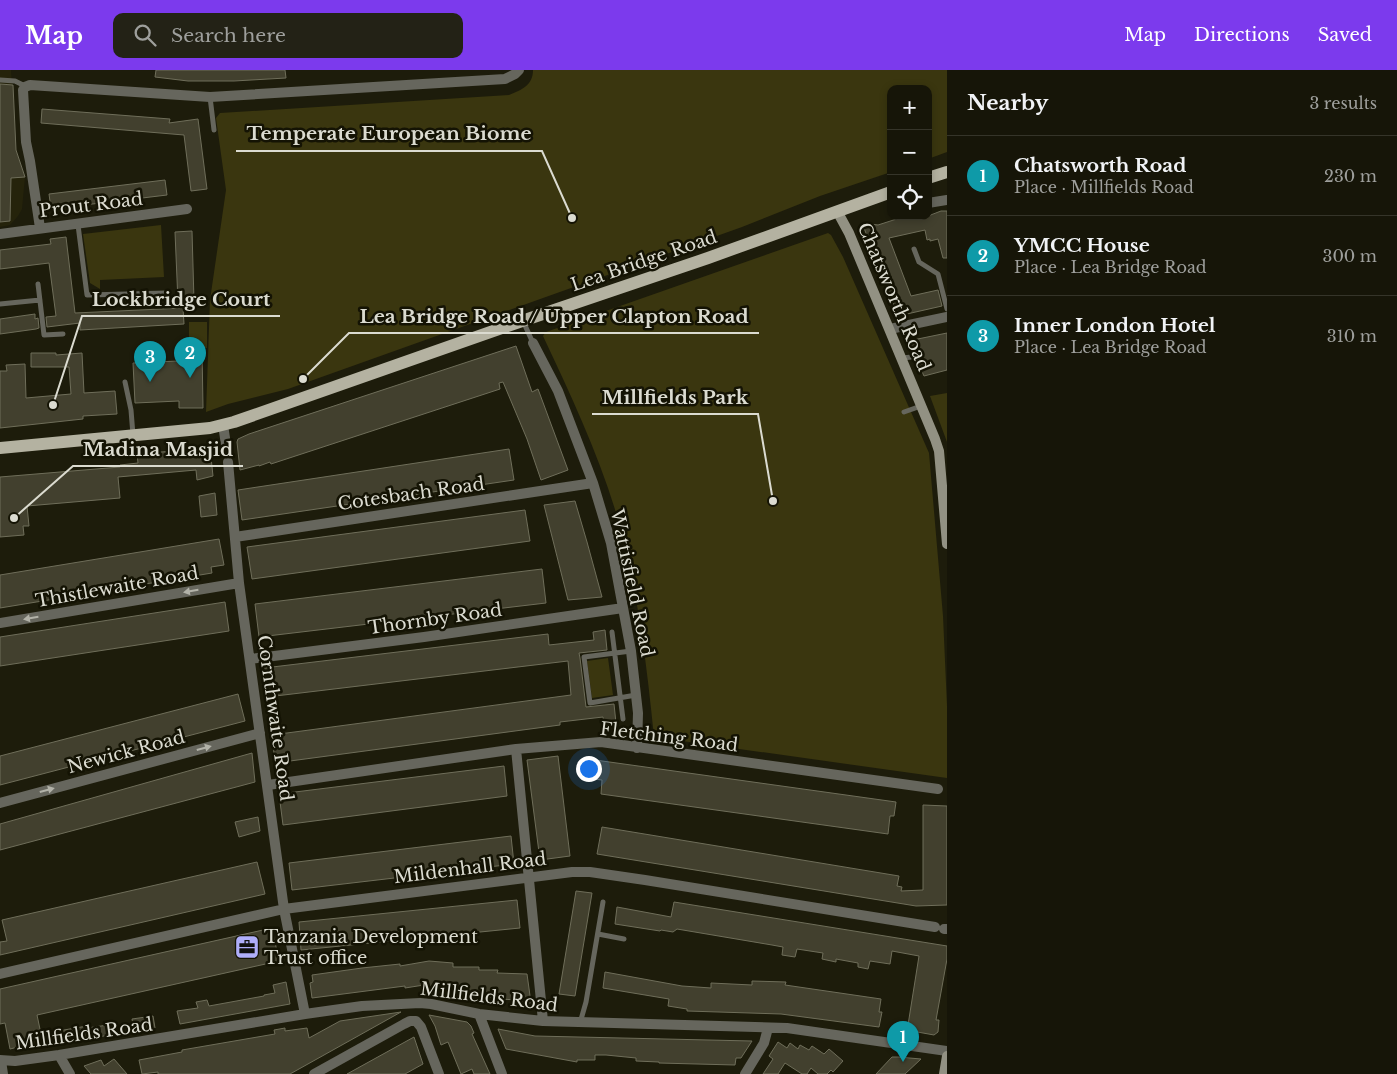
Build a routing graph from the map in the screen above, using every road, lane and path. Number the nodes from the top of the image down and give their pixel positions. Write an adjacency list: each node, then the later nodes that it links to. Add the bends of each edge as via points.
1 (519, 70): 4 (street, via 506,79)
2 (0, 80): 3 (lane, via 15,81)
3 (25, 87): 4 (street); 14 (street, via 26,142)
4 (210, 97): 5 (lane)
5 (214, 130)
6 (947, 172): 7 (main road)
7 (932, 177)
8 (887, 193): 12 (main road, Lea Bridge Road)
9 (947, 200): 10 (street)
10 (932, 202)
11 (187, 209): 13 (street, Prout Road)
12 (837, 211): 23 (main road, Lea Bridge Road); 24 (street, Chatsworth Road)
13 (78, 224): 14 (street, Prout Road); 18 (lane, via 87,295)
14 (40, 228): 15 (street, Prout Road)
15 (0, 234)
16 (914, 249): 21 (lane, via 919,262 938,274)
17 (38, 284): 19 (lane)
18 (167, 293)
19 (40, 300): 20 (lane); 25 (lane, via 44,335)
20 (0, 304)
21 (947, 310)
22 (947, 317): 24 (street)
23 (522, 321): 26 (lane, Wattisfield Road); 30 (main road, Lea Bridge Road)
24 (890, 329): 28 (street, Chatsworth Road, via 907,358)
25 (63, 334)
26 (533, 343): 35 (street, Wattisfield Road, via 558,392)
27 (125, 382): 31 (lane)
28 (921, 406): 29 (lane); 37 (street, Chatsworth Road, via 938,451)
29 (904, 412)
30 (223, 425): 31 (main road, Lea Bridge Road); 33 (street, Cornthwaite Road)
31 (133, 436): 32 (main road, Lea Bridge Road)
32 (0, 448)
33 (227, 451): 34 (lane, Cornthwaite Road)
34 (228, 462): 36 (street, Cornthwaite Road)
35 (593, 483): 36 (street, Cotesbach Road); 39 (street, Wattisfield Road, via 611,543)
36 (235, 537): 38 (street, Cornthwaite Road)
37 (947, 544)
38 (239, 583): 40 (street, Thistlewaite Road, one-way to 40); 44 (street, Cornthwaite Road)
39 (623, 608): 42 (street, Wattisfield Road); 44 (street, Thornby Road)
40 (0, 623)
41 (612, 632): 43 (lane)
42 (631, 651): 43 (lane); 45 (street, Wattisfield Road)
43 (615, 654): 46 (lane); 46 (lane, via 584,658 590,703)
44 (250, 659): 48 (street, Cornthwaite Road)
45 (636, 695): 46 (lane); 49 (street, Wattisfield Road)
46 (620, 698): 47 (lane)
47 (623, 719)
48 (260, 733): 51 (street, Cornthwaite Road); 53 (street, Newick Road, one-way to 48)
49 (638, 748): 50 (street, Fletching Road, via 601,742); 52 (street, Fletching Road)
50 (516, 749): 51 (street, Fletching Road); 54 (street)
51 (268, 785): 56 (street, Cornthwaite Road)
52 (940, 789)
53 (0, 803)
54 (530, 876): 56 (street, Mildenhall Road); 57 (street, Mildenhall Road, via 590,872); 63 (street)
55 (603, 902): 58 (lane)
56 (284, 908): 60 (street, Mildenhall Road); 61 (street, Cornthwaite Road)
57 (942, 928)
58 (598, 934): 59 (lane); 64 (lane)
59 (624, 939)
60 (0, 974)
61 (305, 1014): 62 (street, Millfields Road, via 362,1006 420,1003); 67 (street, Millfields Road)
62 (479, 1014): 63 (street, Millfields Road); 74 (street)
63 (543, 1021): 64 (street, Millfields Road)
64 (580, 1023): 65 (street, Millfields Road)
65 (768, 1028): 66 (street, Millfields Road); 75 (street, via 764,1043)
66 (947, 1051)
67 (59, 1056): 69 (street, Millfields Road); 71 (street)
68 (947, 1056): 76 (street)
69 (0, 1060): 70 (street)
70 (3, 1074)
71 (70, 1074)
72 (314, 1074): 73 (street, via 410,1021 416,1021 422,1027)
73 (439, 1074)
74 (502, 1074)
75 (744, 1074)
76 (944, 1074)

